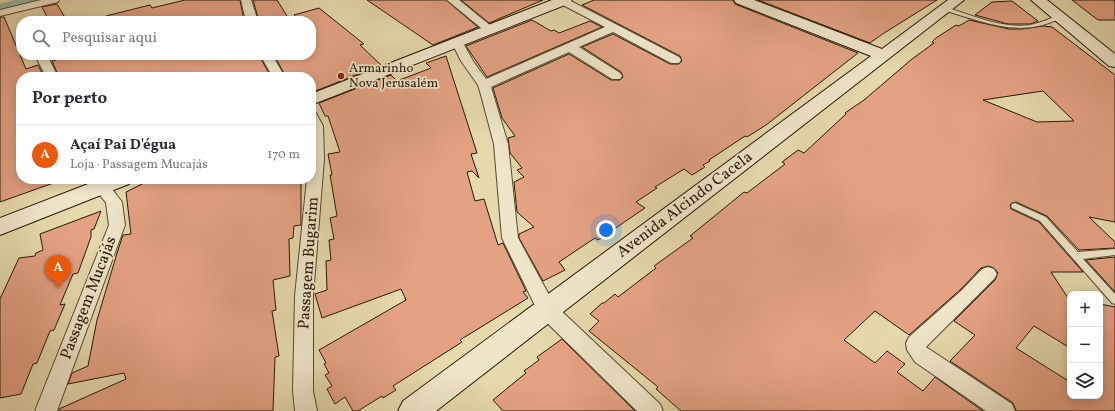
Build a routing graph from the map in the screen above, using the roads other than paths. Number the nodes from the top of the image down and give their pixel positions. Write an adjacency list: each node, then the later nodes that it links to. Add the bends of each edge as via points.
1 (11, 0): 8 (street)
2 (54, 0): 9 (street)
3 (246, 0): 13 (street)
4 (452, 0): 16 (street)
5 (564, 0): 15 (street); 16 (main road)
6 (741, 0): 19 (main road)
7 (1038, 0): 14 (main road)
8 (0, 3)
9 (18, 4): 11 (street); 12 (street)
10 (951, 4): 14 (lane, via 1002,25 1024,27); 19 (main road, Avenida Alcindo Cacela)
11 (0, 13)
12 (24, 16)
13 (251, 16)
14 (1060, 17): 23 (main road)
15 (613, 28): 18 (street); 22 (street)
16 (490, 30): 17 (main road)
17 (458, 43): 27 (street); 28 (main road)
18 (570, 47): 26 (street); 27 (street)
19 (883, 55): 40 (main road, Avenida Alcindo Cacela)
20 (44, 60): 24 (street)
21 (269, 60): 25 (street)
22 (675, 60)
23 (1115, 62)
24 (50, 72)
25 (276, 72)
26 (616, 76)
27 (484, 85): 40 (street, via 501,144 510,238)
28 (316, 98)
29 (316, 126): 30 (street, Passagem Bugarim)
30 (316, 170)
31 (103, 184): 35 (main road)
32 (109, 184): 41 (street, Passagem Mucajás, via 117,225)
33 (315, 184): 42 (street, Passagem Bugarim, via 304,296 302,391)
34 (1015, 206): 37 (lane, via 1043,219)
35 (0, 227)
36 (1115, 252): 37 (lane)
37 (1076, 256): 39 (lane)
38 (988, 274): 45 (street, via 916,342 917,350 922,356)
39 (1115, 300)
40 (547, 310): 43 (main road, Avenida Alcindo Cacela); 44 (street)
41 (46, 411)
42 (306, 411)
43 (414, 411)
44 (652, 411)
45 (1004, 411)

